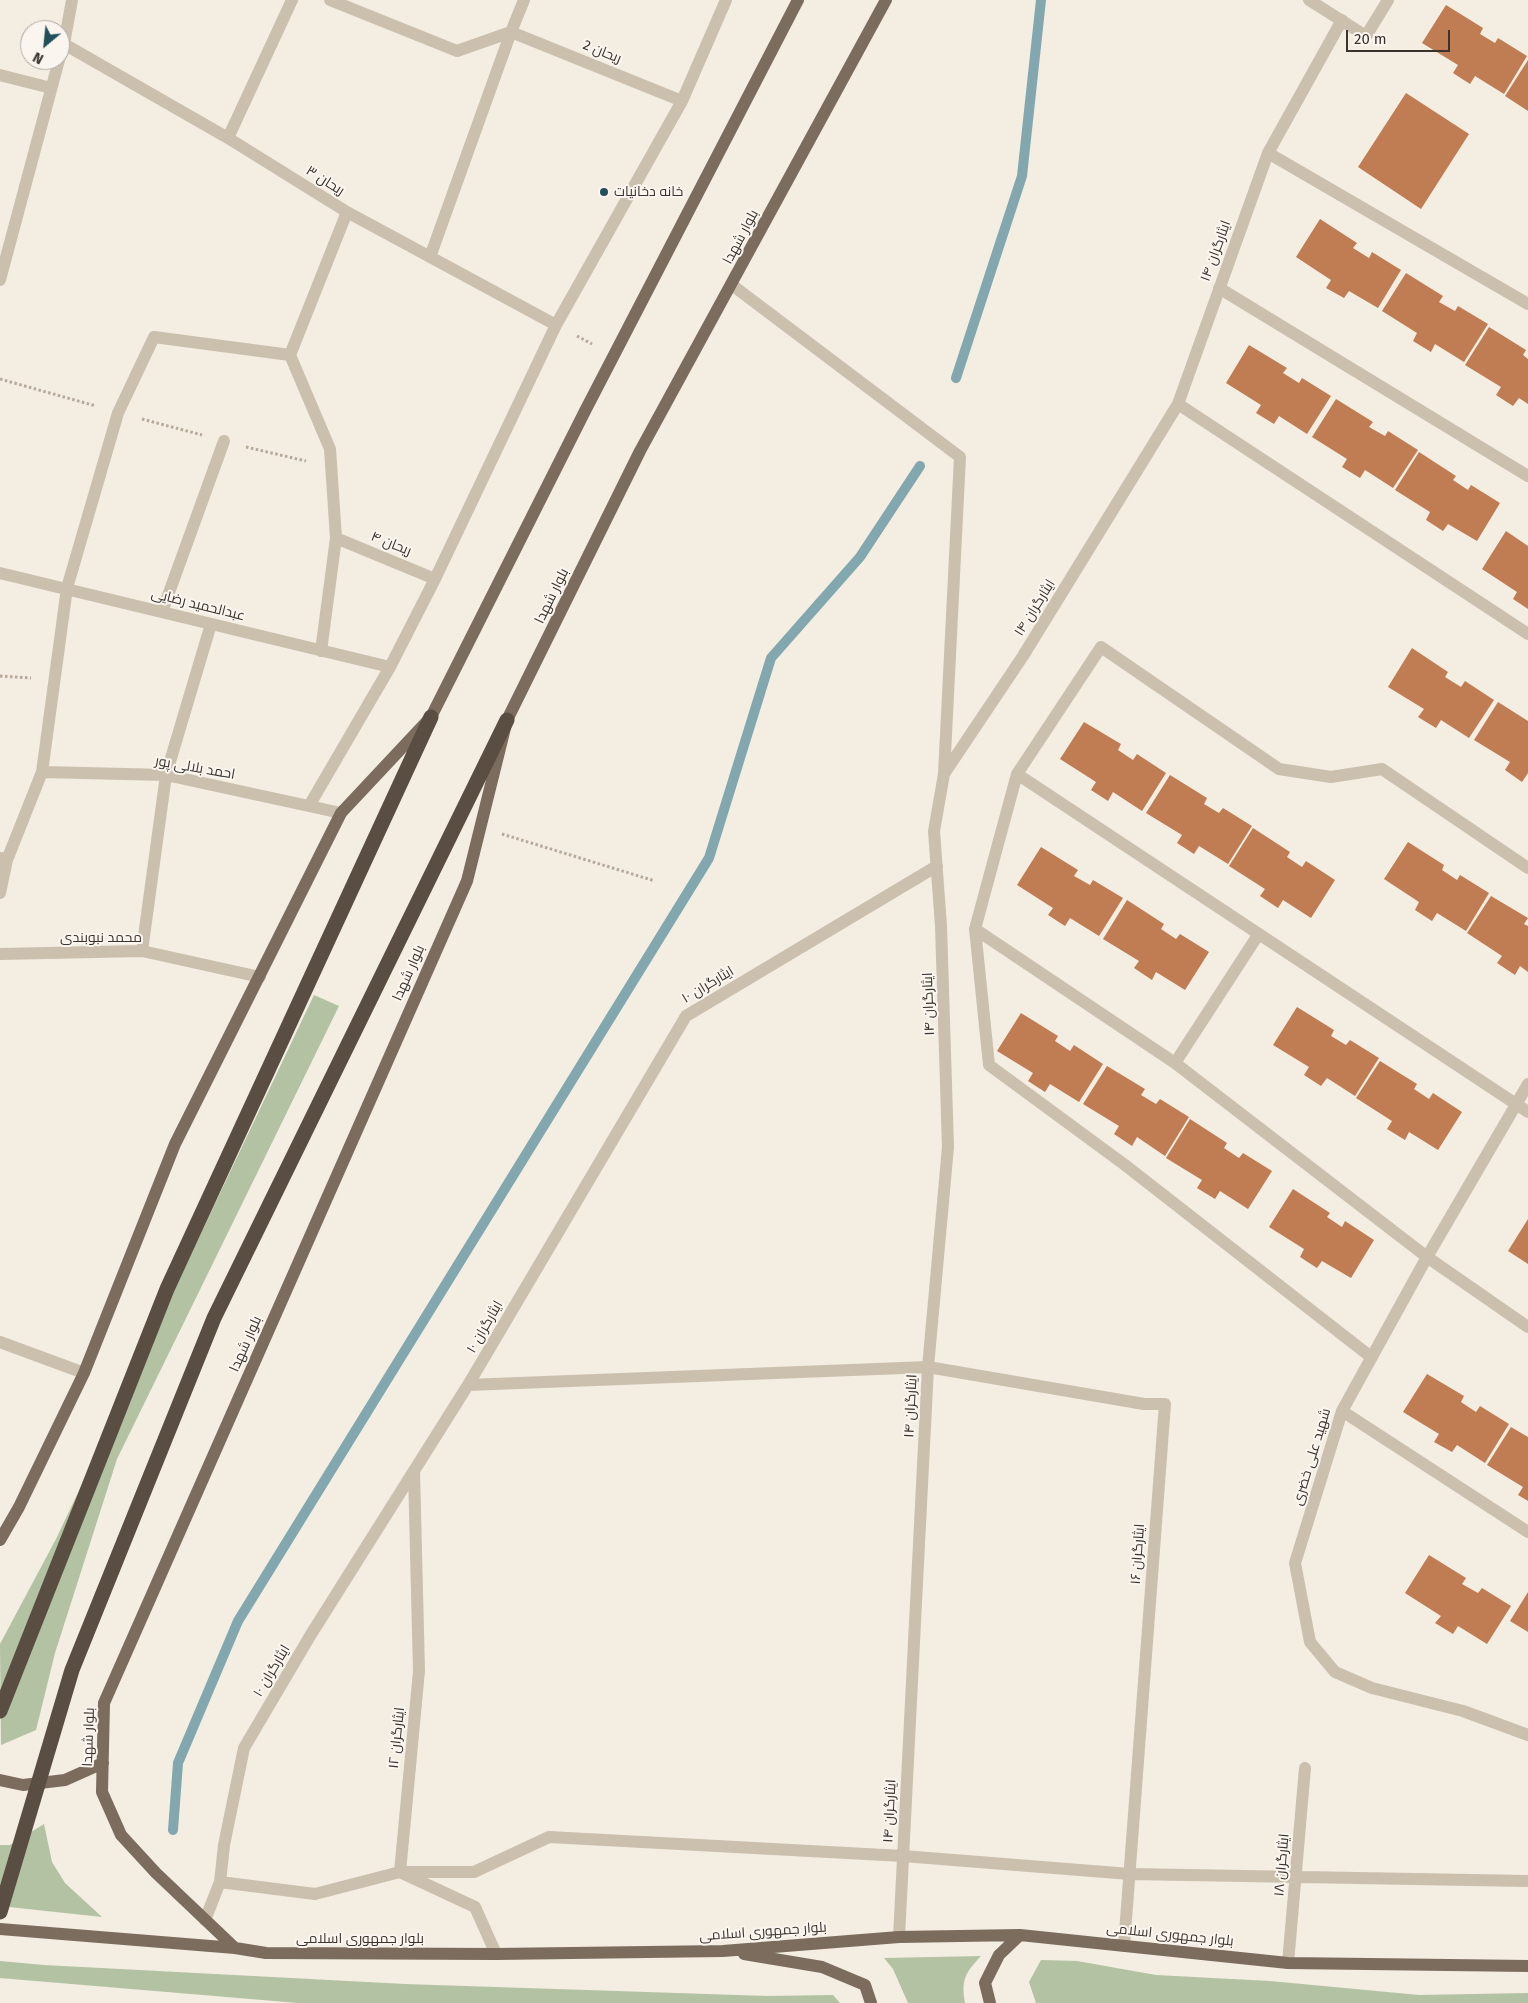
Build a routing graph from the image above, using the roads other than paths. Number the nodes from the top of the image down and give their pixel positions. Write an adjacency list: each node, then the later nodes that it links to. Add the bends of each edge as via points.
1 (72, 0): 10 (street)
2 (292, 0): 18 (street)
3 (330, 0): 12 (street, via 458,51)
4 (524, 0): 12 (street)
5 (726, 0): 17 (street)
6 (798, 0): 40 (main road)
7 (886, 0): 23 (main road, بلوار شهدا)
8 (1309, 0): 11 (street)
9 (1388, 0): 11 (street, via 1366,36)
10 (68, 20)
11 (1342, 20): 19 (street, ایثارگران ۱۴)
12 (510, 32): 17 (street, ریحان 2); 21 (street)
13 (70, 47): 18 (street, ریحان ۳)
14 (57, 70): 16 (street)
15 (0, 75): 16 (street)
16 (51, 88): 22 (street)
17 (682, 101): 26 (street)
18 (228, 138): 20 (street, ریحان ۳)
19 (1268, 153): 24 (street, ایثارگران ۱۴); 25 (street)
20 (347, 212): 21 (street, ریحان ۳); 27 (street)
21 (430, 257): 26 (street, ریحان ۳)
22 (1, 277)
23 (732, 285): 41 (main road, بلوار شهدا, via 640,451); 43 (street, via 960,457)
24 (1219, 288): 28 (street, ایثارگران ۱۴); 30 (street)
25 (1528, 304)
26 (556, 325): 33 (street)
27 (290, 355): 31 (street, via 330,450); 34 (street, via 154,337 118,413)
28 (1178, 404): 37 (street); 43 (street, ایثارگران ۱۴, via 1023,656)
29 (224, 441): 35 (street)
30 (1528, 476)
31 (336, 538): 33 (street, ریحان ۴); 38 (street)
32 (0, 573): 34 (street, عبدالحمید رضایی)
33 (435, 579): 39 (street)
34 (67, 588): 35 (street, عبدالحمید رضایی); 42 (street)
35 (162, 612): 36 (street, عبدالحمید رضایی)
36 (211, 624): 38 (street, عبدالحمید رضایی); 45 (street)
37 (1528, 634)
38 (321, 651): 39 (street, عبدالحمید رضایی)
39 (390, 667): 46 (street)
40 (432, 717): 47 (main road); 72 (highway, via 167,1289)
41 (507, 720): 74 (main road, بلوار شهدا, via 467,880 104,1703); 83 (highway, bridge, via 214,1318 72,1670)
42 (42, 772): 45 (street, احمد بلالی پور); 48 (street)
43 (944, 774): 49 (street, ایثارگران ۱۴, via 934,831)
44 (1017, 774): 50 (street, via 1100,647 1280,769 1331,777 1382,769); 52 (street); 53 (street)
45 (166, 775): 46 (street, احمد بلالی پور); 54 (street)
46 (309, 806): 47 (street, احمد بلالی پور)
47 (341, 813): 56 (main road)
48 (4, 859): 51 (street)
49 (937, 866): 65 (street, ایثارگران ۱۴, via 948,1147); 67 (street, ایثارگران ۱۰, via 686,1016)
50 (1528, 868)
51 (0, 893)
52 (975, 929): 57 (street); 64 (street, via 989,1065 1125,1165)
53 (1258, 934): 57 (street); 59 (street)
54 (142, 951): 55 (street, محمد نبوبندی); 56 (street, محمد نبوبندی)
55 (0, 954)
56 (260, 977): 66 (main road, via 175,1144)
57 (1175, 1063): 61 (street)
58 (1528, 1084): 59 (street, شهید علی خضری)
59 (1516, 1102): 60 (street); 61 (street, شهید علی خضری)
60 (1528, 1112)
61 (1427, 1257): 62 (street); 64 (street, شهید علی خضری)
62 (1528, 1327)
63 (0, 1342): 66 (street)
64 (1371, 1357): 68 (street, شهید علی خضری)
65 (928, 1367): 67 (street); 77 (street, ایثارگران ۱۴); 79 (street, ایثارگران ۱۶, via 1144,1404 1165,1404)
66 (84, 1373): 71 (main road)
67 (468, 1385): 69 (street, ایثارگران ۱۰)
68 (1342, 1411): 70 (street); 73 (street, شهید علی خضری, via 1295,1563 1310,1642 1335,1672 1372,1688 1463,1711)
69 (414, 1472): 78 (street, ایثارگران ۱۲, via 419,1671); 82 (street, ایثارگران ۱۰, via 310,1636 244,1748 224,1845)
70 (1528, 1532)
71 (0, 1540)
72 (0, 1711)
73 (1528, 1735)
74 (103, 1764): 76 (main road, via 65,1780 23,1785); 84 (main road, بلوار شهدا, via 102,1792 121,1834)
75 (1305, 1768): 80 (street, ایثارگران ۱۸)
76 (0, 1780)
77 (903, 1856): 78 (street, via 549,1838 474,1872); 79 (street); 87 (street, ایثارگران ۱۴)
78 (400, 1872): 82 (street, via 315,1894); 91 (street, via 475,1907)
79 (1130, 1874): 80 (street); 88 (street, ایثارگران ۱۶)
80 (1296, 1877): 81 (street); 92 (street, ایثارگران ۱۸)
81 (1528, 1881)
82 (220, 1882): 84 (street, ایثارگران ۱۰)
83 (0, 1912)
84 (205, 1920): 89 (main road, بلوار شهدا)
85 (0, 1929): 89 (main road, بلوار جمهوری اسلامی)
86 (1020, 1935): 87 (main road, بلوار جمهوری اسلامی); 88 (main road, بلوار جمهوری اسلامی); 95 (main road, via 999,1955 985,1984)
87 (899, 1937): 90 (main road, بلوار جمهوری اسلامی)
88 (1124, 1946): 92 (main road, بلوار جمهوری اسلامی)
89 (235, 1948): 91 (main road, بلوار جمهوری اسلامی, via 266,1953)
90 (723, 1951): 91 (main road, بلوار جمهوری اسلامی); 94 (main road, via 822,1967 865,1986)
91 (496, 1954)
92 (1288, 1963): 93 (main road, بلوار جمهوری اسلامی)
93 (1528, 1966)
94 (872, 2003)
95 (990, 2003)

